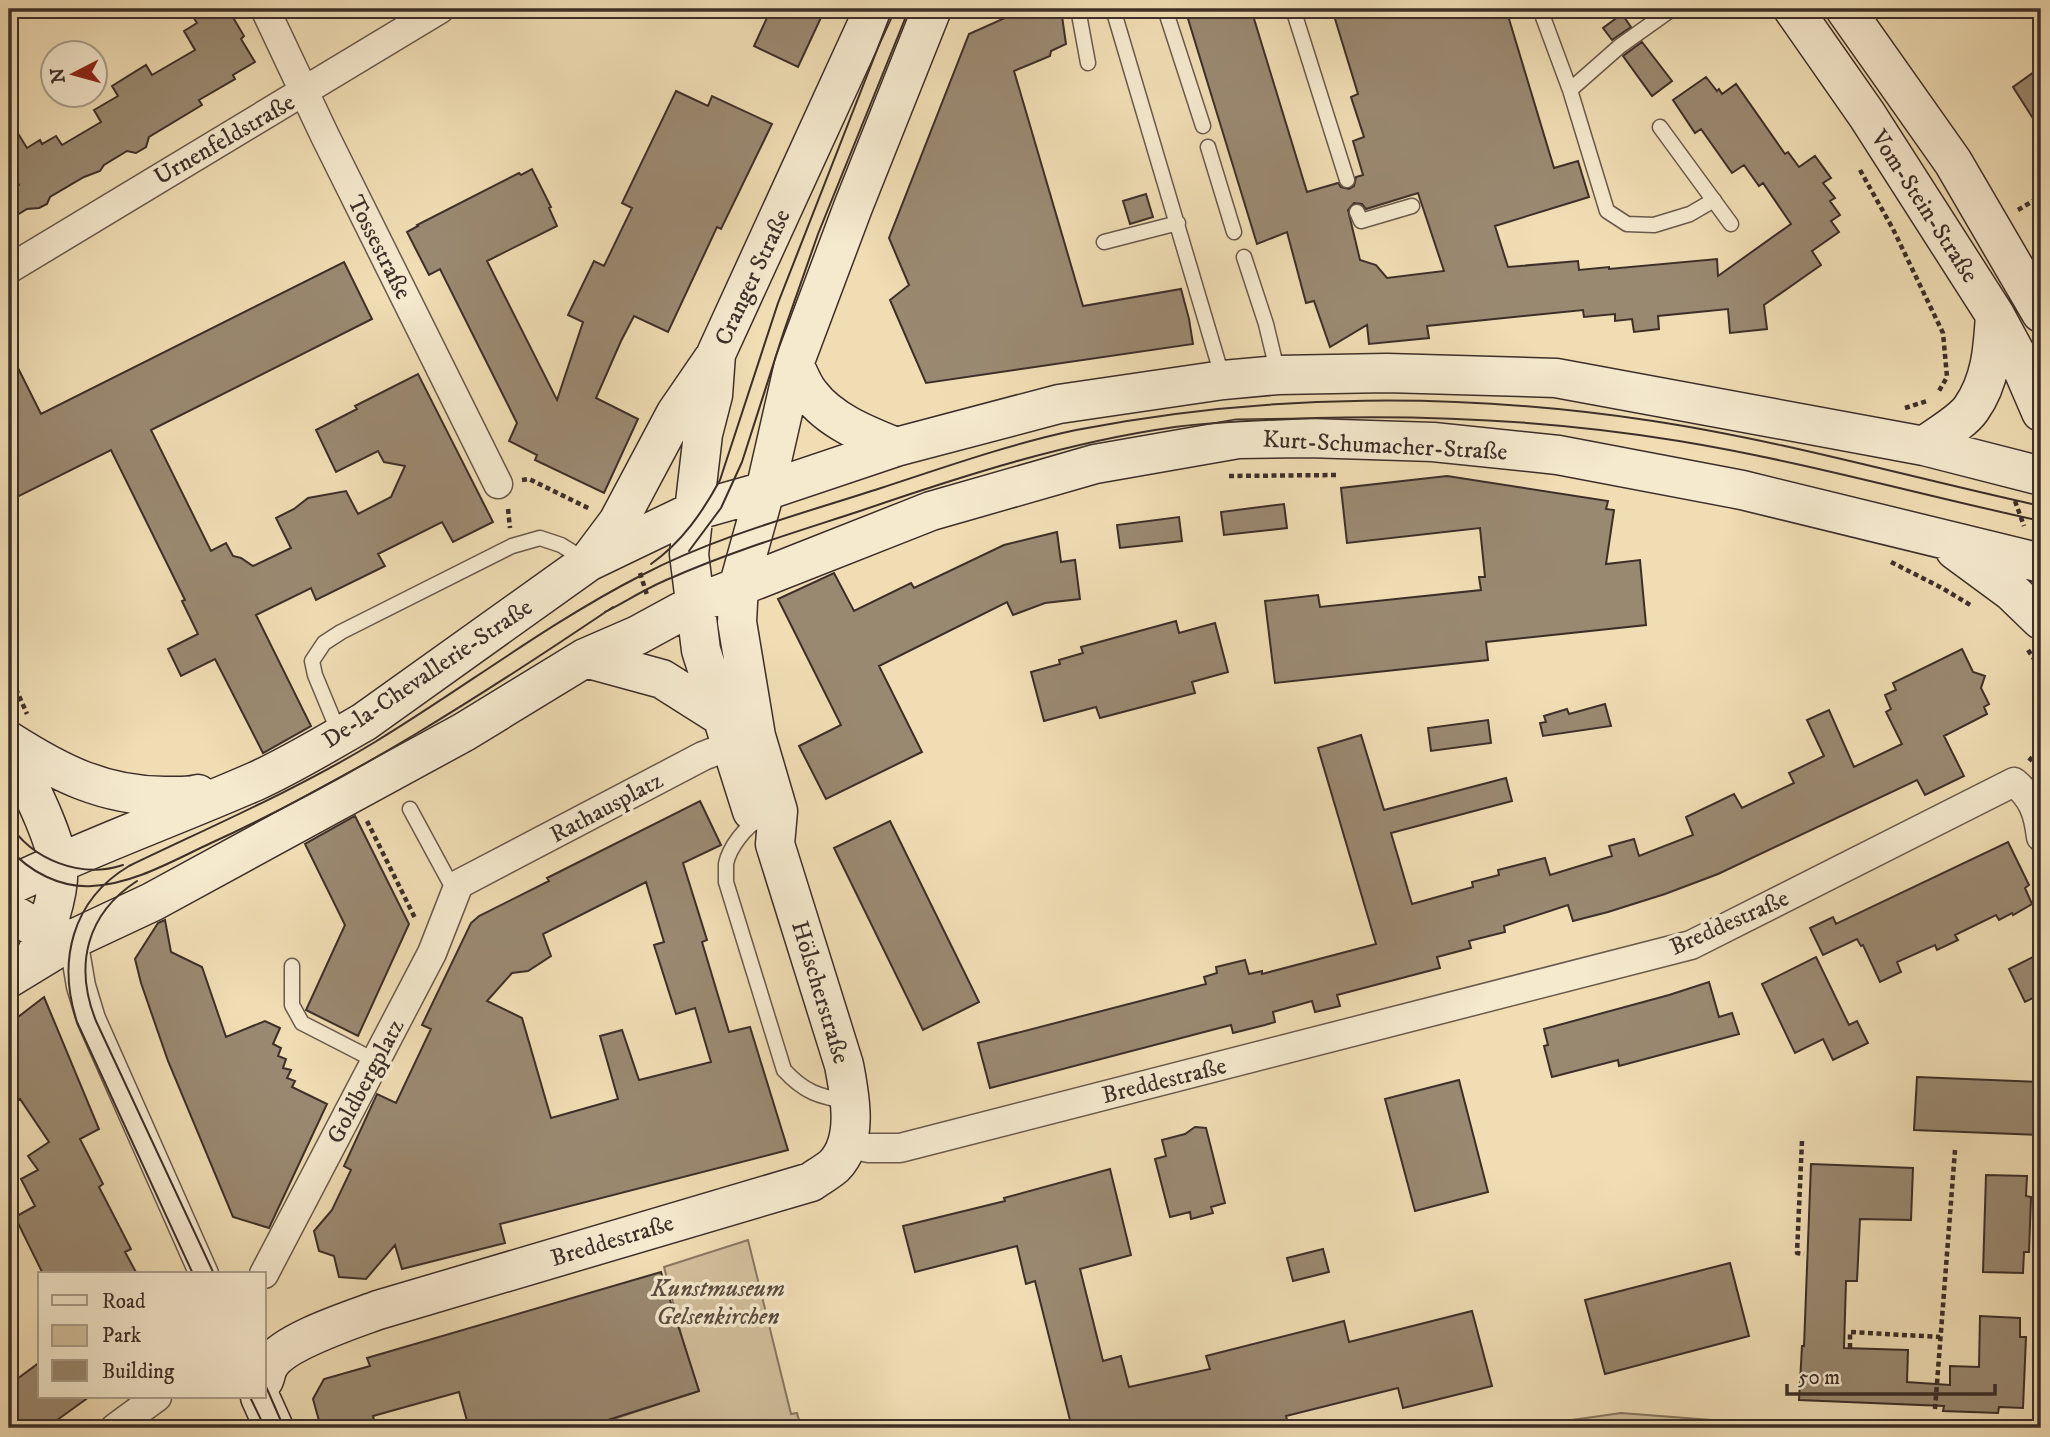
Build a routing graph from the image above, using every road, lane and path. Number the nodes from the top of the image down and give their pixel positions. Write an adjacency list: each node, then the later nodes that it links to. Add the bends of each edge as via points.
1 (265, 9): 15 (street, Tossestraße)
2 (440, 9): 15 (street, Urnenfeldstraße)
3 (874, 9): 34 (main road, Cranger Straße)
4 (932, 9): 35 (main road)
5 (1078, 9): 13 (lane)
6 (1113, 9): 26 (lane)
7 (1165, 9): 16 (lane)
8 (1293, 9): 20 (lane)
9 (1540, 9): 14 (lane)
10 (1672, 9): 14 (lane)
11 (1793, 9): 33 (main road, Vom-Stein-Straße, via 1867,115)
12 (1845, 9): 32 (main road, Vom-Stein-Straße, via 1953,162)
13 (1088, 63)
14 (1570, 90): 22 (lane, via 1608,211 1627,224 1654,225 1690,214)
15 (305, 91): 31 (street, Urnenfeldstraße); 45 (street, Tossestraße)
16 (1203, 125)
17 (1660, 127): 22 (lane)
18 (1208, 147): 28 (lane)
19 (1854, 160): 38 (path, via 1943,333 1947,377)
20 (1347, 180)
21 (2041, 196): 25 (path)
22 (1714, 200): 27 (lane)
23 (1412, 206): 24 (lane, via 1361,221)
24 (1357, 212)
25 (2012, 214)
26 (1178, 223): 29 (lane); 37 (lane)
27 (1731, 225)
28 (1234, 232)
29 (1104, 242)
30 (1244, 257): 36 (lane)
31 (9, 269)
32 (2041, 313)
33 (1994, 315): 39 (main road, Vom-Stein-Straße); 40 (main road, via 1994,346 1986,380 1970,411)
34 (716, 354): 47 (main road, Cranger Straße); 48 (main road, via 676,414)
35 (793, 364): 41 (main road, via 810,395 830,414); 46 (main road)
36 (1278, 375): 37 (main road); 40 (main road, via 1387,373 1556,379)
37 (1223, 380): 41 (main road, via 1059,404)
38 (1940, 391)
39 (2041, 412)
40 (1924, 446): 43 (main road)
41 (895, 447): 46 (main road)
42 (1347, 474): 44 (path)
43 (2041, 476)
44 (1219, 477)
45 (498, 484): 48 (path, via 529,479); 50 (path, via 509,512)
46 (765, 491): 47 (main road, De-la-Chevallerie-Straße); 54 (main road)
47 (694, 511): 52 (main road, De-la-Chevallerie-Straße); 55 (main road, Cranger Straße, via 689,554)
48 (618, 522): 52 (main road)
49 (1939, 539): 53 (main road, Kurt-Schumacher-Straße); 54 (main road, Kurt-Schumacher-Straße, via 1729,488 1558,455 1433,442 1238,439 1095,464 930,510); 57 (main road, via 1981,567)
50 (512, 546): 52 (lane, via 540,538); 61 (lane, via 324,643 312,661)
51 (1889, 561): 56 (path)
52 (588, 562): 61 (main road, De-la-Chevallerie-Straße)
53 (2041, 563)
54 (739, 584): 55 (main road); 60 (main road, Hölscherstraße)
55 (695, 604): 58 (main road); 60 (main road, Hölscherstraße, via 701,649)
56 (1974, 608)
57 (2032, 631): 59 (path)
58 (585, 658): 60 (main road, via 662,678); 64 (main road, via 464,732)
59 (2041, 669)
60 (736, 732): 66 (main road, Hölscherstraße); 69 (street, Rathausplatz)
61 (340, 735): 63 (main road, De-la-Chevallerie-Straße)
62 (9, 742): 63 (main road, via 60,772 101,788 141,796 189,796); 68 (main road)
63 (258, 780): 68 (main road, De-la-Chevallerie-Straße)
64 (353, 792): 72 (main road, via 152,902); 73 (path)
65 (410, 809): 69 (lane, via 449,881)
66 (769, 825): 76 (main road, Hölscherstraße, via 844,1066); 76 (lane, via 739,838 726,862 726,882 784,1070 816,1096)
67 (2041, 837): 78 (street, Breddestraße, via 2029,794 2014,782 1691,945 900,1148)
68 (58, 862): 70 (main road, De-la-Chevallerie-Straße); 72 (main road, via 58,881)
69 (459, 884): 73 (street, Goldbergplatz)
70 (9, 886)
71 (9, 912): 72 (main road)
72 (39, 953): 81 (street, via 81,986 91,1019)
73 (432, 953): 75 (street, Goldbergplatz)
74 (292, 967): 75 (lane, via 292,1005 302,1023)
75 (371, 1068): 82 (street, Goldbergplatz)
76 (851, 1102): 78 (main road, Hölscherstraße)
77 (1802, 1141): 80 (path, via 1797,1253)
78 (847, 1143): 85 (main road, Breddestraße, via 835,1166 811,1182 378,1310 286,1350 270,1363)
79 (1955, 1150): 83 (path)
80 (1804, 1254)
81 (203, 1272)
82 (265, 1272)
83 (1940, 1337): 84 (path, via 1850,1332); 88 (path)
84 (1850, 1348)
85 (266, 1374)
86 (156, 1398): 89 (street)
87 (260, 1398): 90 (main road)
88 (1934, 1409)
89 (115, 1428)
90 (274, 1428)

